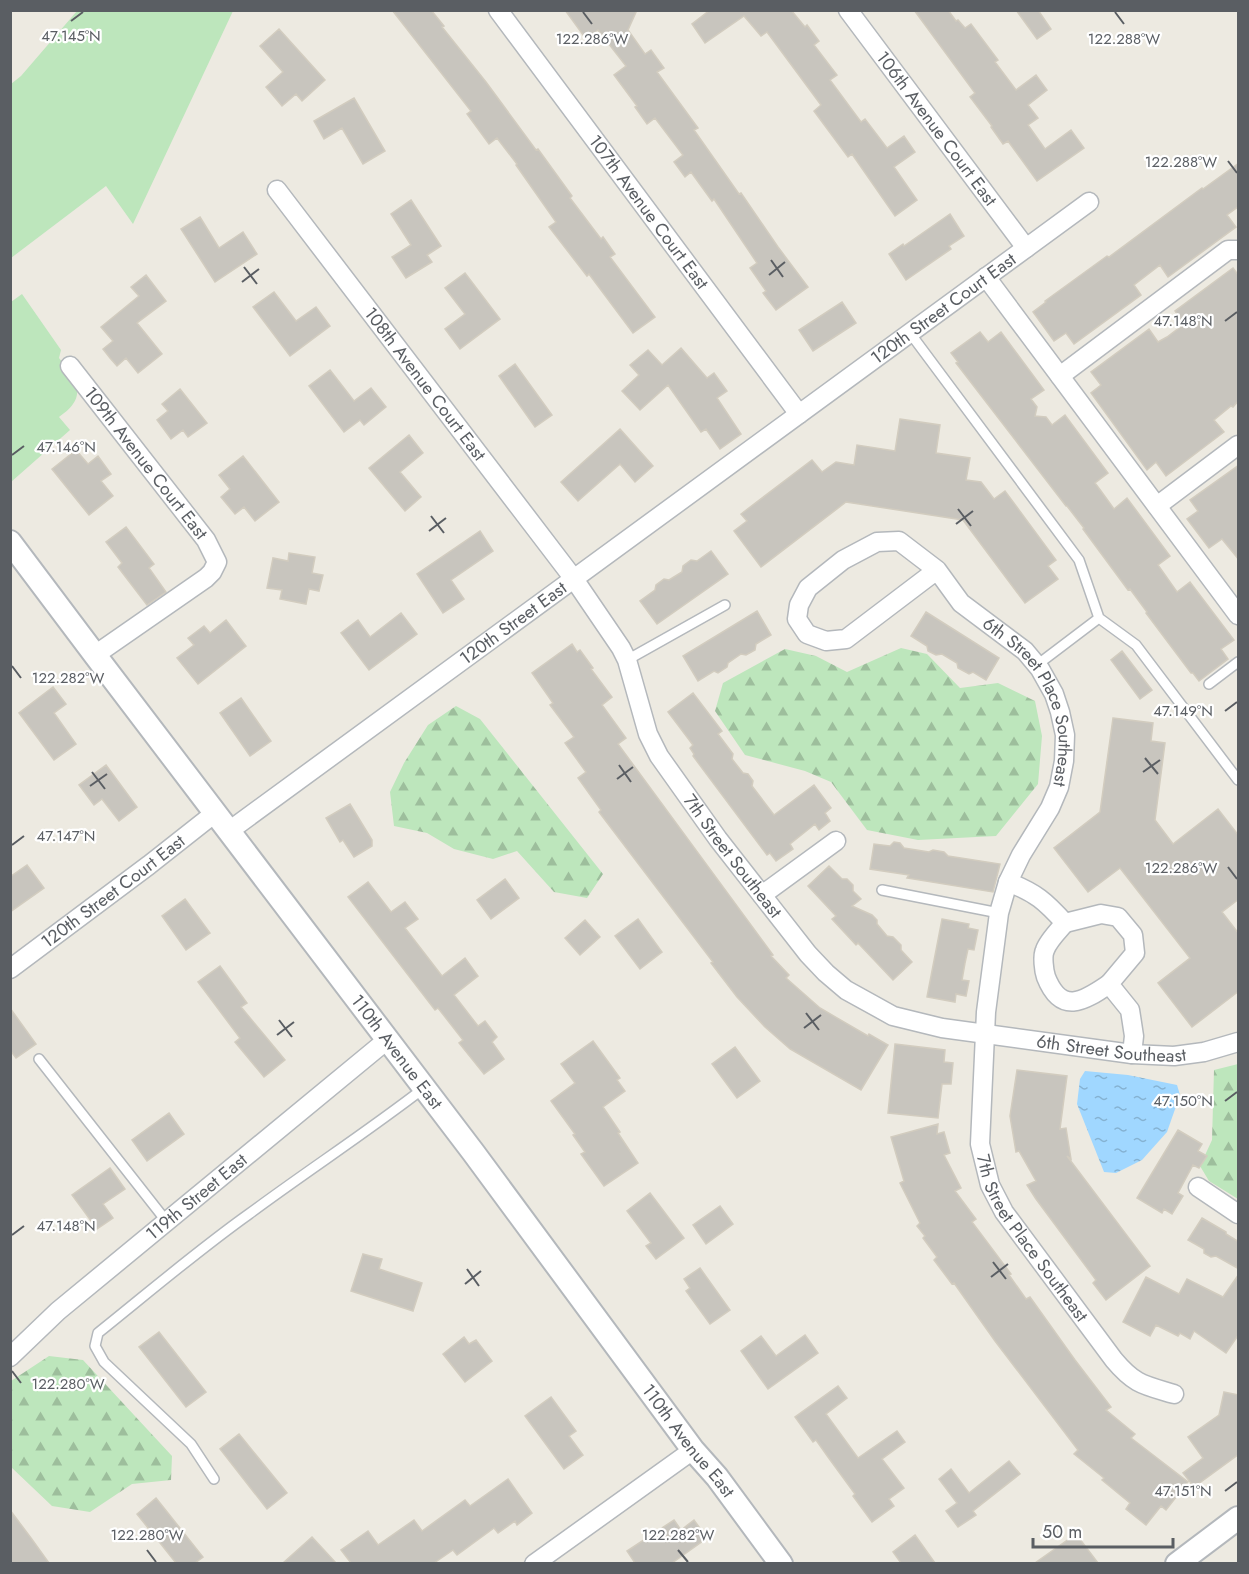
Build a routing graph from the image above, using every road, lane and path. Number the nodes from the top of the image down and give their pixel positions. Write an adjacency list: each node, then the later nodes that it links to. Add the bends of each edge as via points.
1 (498, 10): 11 (street, 107th Avenue Court East)
2 (848, 10): 5 (street, 106th Avenue Court East)
3 (278, 190): 16 (street, 108th Avenue Court East)
4 (1089, 202): 5 (street, 120th Street Court East)
5 (1026, 248): 7 (street, 120th Street Court East)
6 (1239, 250): 10 (street, via 1228,250)
7 (986, 277): 8 (street, 120th Street Court East); 10 (street)
8 (910, 333): 11 (street, 120th Street Court East); 19 (lane, via 1079,560)
9 (70, 366): 20 (street, 109th Avenue Court East, via 206,540 217,562 206,578)
10 (1060, 376): 13 (street)
11 (799, 414): 16 (street, 120th Street East)
12 (1239, 445): 13 (street)
13 (1157, 506): 18 (street)
14 (10, 542): 20 (street, 110th Avenue East)
15 (938, 570): 15 (street, 6th Street Place Southeast, via 899,541 878,542 843,560 808,588 797,619 807,634 826,641 846,639); 23 (street, 6th Street Place Southeast, via 961,603 1025,651)
16 (574, 579): 21 (street, 7th Street Southeast); 26 (street, 120th Street East)
17 (725, 605): 21 (lane)
18 (1239, 615)
19 (1099, 618): 23 (lane); 25 (lane, via 1136,645)
20 (95, 655): 26 (street, 110th Avenue East)
21 (627, 660): 30 (street, 7th Street Southeast, via 648,734 659,756)
22 (1239, 662): 24 (lane)
23 (1037, 665): 28 (street, 6th Street Place Southeast, via 1060,712 1065,735 1064,761 1050,808)
24 (1209, 684)
25 (1239, 780)
26 (222, 822): 33 (street, 120th Street Court East, via 140,872); 36 (street, 110th Avenue East)
27 (836, 841): 30 (street)
28 (1008, 882): 31 (street, 6th Street Place Southeast); 32 (street, via 1046,902)
29 (882, 890): 31 (lane)
30 (762, 895): 35 (street, 7th Street Southeast, via 808,954 846,990 893,1016)
31 (999, 913): 35 (street, 6th Street Place Southeast)
32 (1065, 923): 34 (street, via 1101,914 1118,917 1133,934 1135,953); 34 (street, via 1044,951 1045,974 1053,993 1062,1000 1080,1000)
33 (10, 969)
34 (1109, 984): 38 (street, via 1130,1010)
35 (985, 1033): 38 (street, 6th Street Southeast); 45 (street, 7th Street Place Southeast, via 980,1144 990,1185 1004,1212 1125,1374 1141,1384)
36 (387, 1040): 40 (street, 110th Avenue East); 43 (street, 119th Street East)
37 (1239, 1042): 38 (street, 6th Street Southeast, via 1174,1056)
38 (1132, 1054)
39 (39, 1059): 43 (lane)
40 (424, 1088): 46 (street, 110th Avenue East); 47 (lane, via 250,1213 98,1333 95,1346 104,1362 191,1444)
41 (1198, 1187): 42 (street)
42 (1239, 1214)
43 (167, 1222): 44 (street, 119th Street East, via 58,1311)
44 (10, 1357)
45 (1174, 1394)
46 (693, 1450): 50 (street); 51 (street, 110th Avenue East)
47 (214, 1479)
48 (1239, 1518): 49 (street)
49 (1181, 1562)
50 (534, 1563)
51 (781, 1563)

